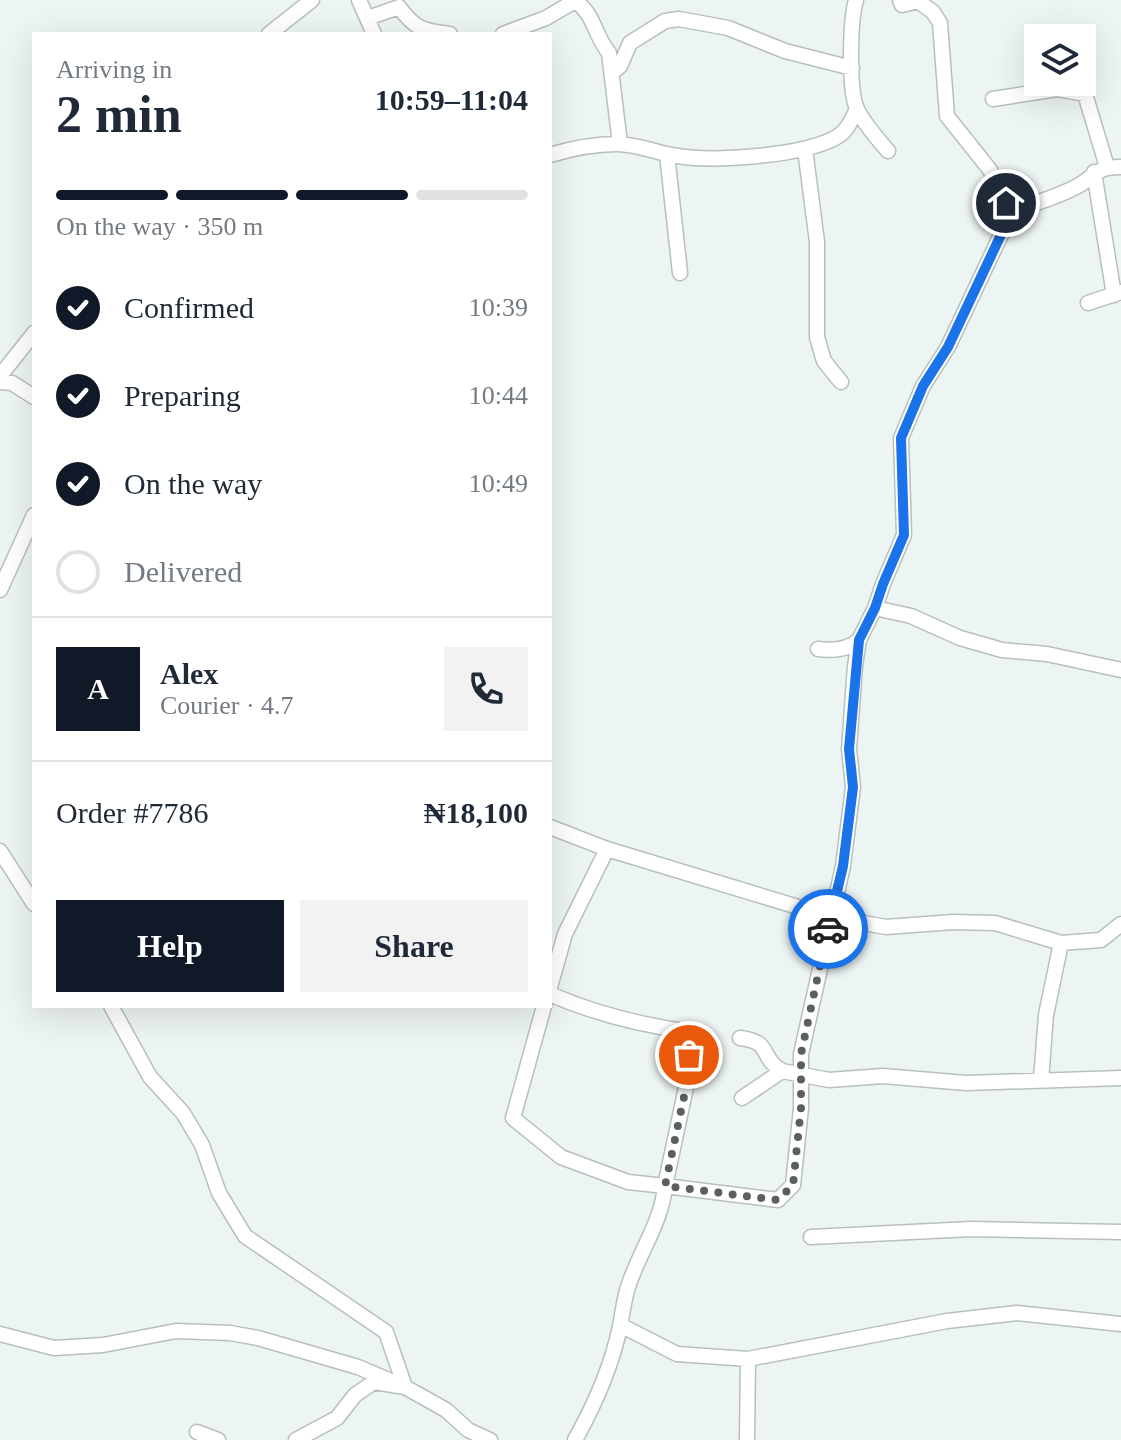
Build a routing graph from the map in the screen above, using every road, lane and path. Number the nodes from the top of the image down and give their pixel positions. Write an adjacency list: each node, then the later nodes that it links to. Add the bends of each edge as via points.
1 (312, 0): 7 (street)
2 (359, 0): 6 (street)
3 (856, 0): 11 (street)
4 (900, 0): 21 (street, via 902,5 918,1 940,23 947,116)
5 (575, 1): 10 (street); 12 (street, via 596,24)
6 (368, 18): 8 (street); 9 (street, via 399,7 411,24)
7 (272, 32)
8 (373, 32)
9 (430, 32)
10 (508, 32)
11 (852, 68): 12 (street, via 785,51 728,28 679,19 665,21 630,43); 14 (street)
12 (612, 73): 15 (street)
13 (993, 99): 20 (street, via 1057,89 1085,94)
14 (857, 109): 16 (street, via 837,137); 17 (street)
15 (620, 144): 18 (street, via 582,145); 19 (street)
16 (805, 149): 19 (street, via 724,157); 27 (street, via 817,242 817,337 824,361)
17 (888, 151)
18 (552, 154)
19 (667, 154): 22 (street)
20 (1108, 169): 21 (street); 23 (street)
21 (1015, 211): 31 (street, via 901,438 904,535)
22 (680, 273)
23 (1118, 293): 24 (street)
24 (1088, 303)
25 (32, 336): 26 (street)
26 (0, 379): 28 (street)
27 (841, 382)
28 (32, 396)
29 (32, 519): 30 (street)
30 (0, 590)
31 (875, 608): 32 (street); 34 (street, via 1002,650)
32 (859, 640): 33 (street, via 842,649); 39 (street, via 849,749 853,787)
33 (818, 649)
34 (1121, 670)
35 (552, 828): 36 (street)
36 (607, 849): 39 (street); 42 (street, via 565,934)
37 (0, 851): 38 (street)
38 (32, 901)
39 (831, 917): 41 (street, via 886,927 995,923); 48 (street, via 801,1054)
40 (1121, 924): 41 (street, via 1101,940)
41 (1061, 943): 50 (street, via 1046,1015)
42 (552, 980)
43 (552, 995): 52 (street, via 587,1010 690,1032 688,1078)
44 (112, 1008): 59 (street, via 150,1077 183,1113 202,1145 219,1193 245,1236 386,1332)
45 (543, 1008): 52 (street, via 513,1118 561,1157 628,1182)
46 (740, 1038): 47 (street, via 762,1044 768,1060)
47 (782, 1071): 48 (street); 51 (street)
48 (803, 1077): 50 (street); 52 (street, via 793,1185 778,1200)
49 (1121, 1078): 50 (street)
50 (1041, 1080)
51 (742, 1098)
52 (665, 1186): 56 (street, via 663,1203 624,1296)
53 (1121, 1232): 54 (street, via 928,1230)
54 (811, 1237)
55 (1121, 1324): 58 (street, via 1017,1313)
56 (620, 1325): 58 (street, via 677,1354); 64 (street, via 609,1366)
57 (0, 1334): 59 (street, via 54,1348 176,1331 230,1333 358,1367)
58 (748, 1359): 65 (street)
59 (405, 1387): 62 (street, via 374,1382 337,1418); 63 (street)
60 (197, 1432): 61 (street)
61 (218, 1440)
62 (296, 1440)
63 (490, 1440)
64 (575, 1440)
65 (747, 1440)

